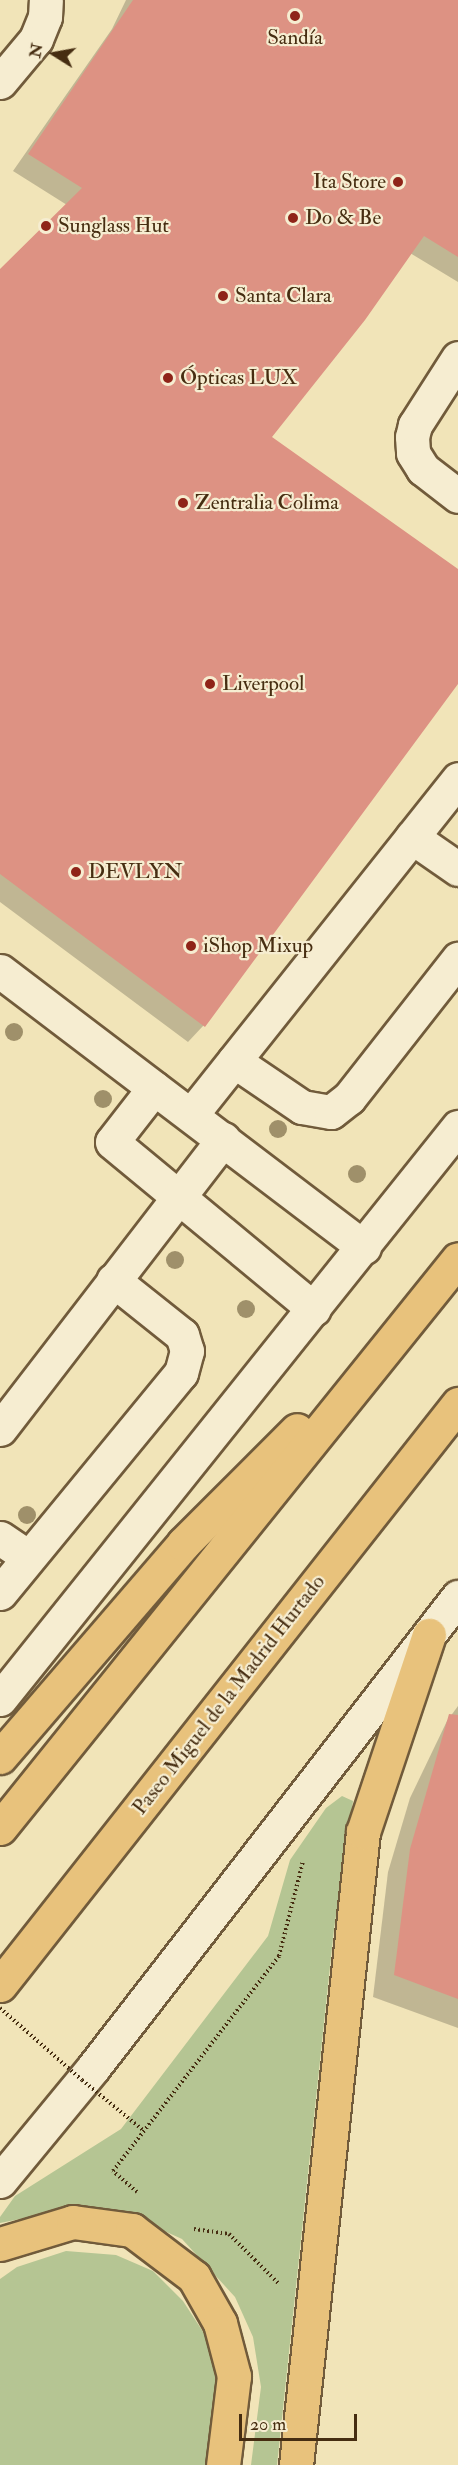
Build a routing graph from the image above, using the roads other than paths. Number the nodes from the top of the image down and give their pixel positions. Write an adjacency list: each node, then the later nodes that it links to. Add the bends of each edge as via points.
1 (46, 0): 2 (street, via 45,17 36,39)
2 (0, 82)
3 (458, 358): 4 (street, via 415,424 412,437 413,453 423,469)
4 (458, 496)
5 (458, 779): 6 (street)
6 (412, 837): 7 (street); 10 (street)
7 (458, 869)
8 (458, 959): 10 (street, via 349,1098 331,1112 302,1107)
9 (0, 971): 11 (street)
10 (234, 1061): 12 (street)
11 (154, 1088): 12 (street); 15 (street, via 112,1142)
12 (191, 1115): 14 (street)
13 (458, 1127): 16 (street)
14 (223, 1139): 15 (street); 16 (street)
15 (177, 1195): 18 (street); 20 (street)
16 (364, 1247): 20 (street)
17 (458, 1259): 19 (main road)
18 (113, 1280): 22 (street); 24 (street, via 182,1335 186,1351 181,1373)
19 (421, 1305): 29 (main road, via 183,1544); 30 (main road)
20 (314, 1309): 28 (street)
21 (458, 1404): 31 (main road, Paseo Miguel de la Madrid Hurtado)
22 (0, 1428)
23 (0, 1538): 24 (street)
24 (28, 1557): 25 (street)
25 (0, 1593)
26 (458, 1597): 27 (street)
27 (429, 1635): 32 (street, via 93,2068); 35 (main road, via 363,1832)
28 (0, 1699)
29 (0, 1757)
30 (0, 1828)
31 (0, 1985)
32 (0, 2181)
33 (0, 2244): 34 (main road, via 73,2222 132,2230 195,2277 220,2323 234,2376)
34 (223, 2465)
35 (296, 2465)

